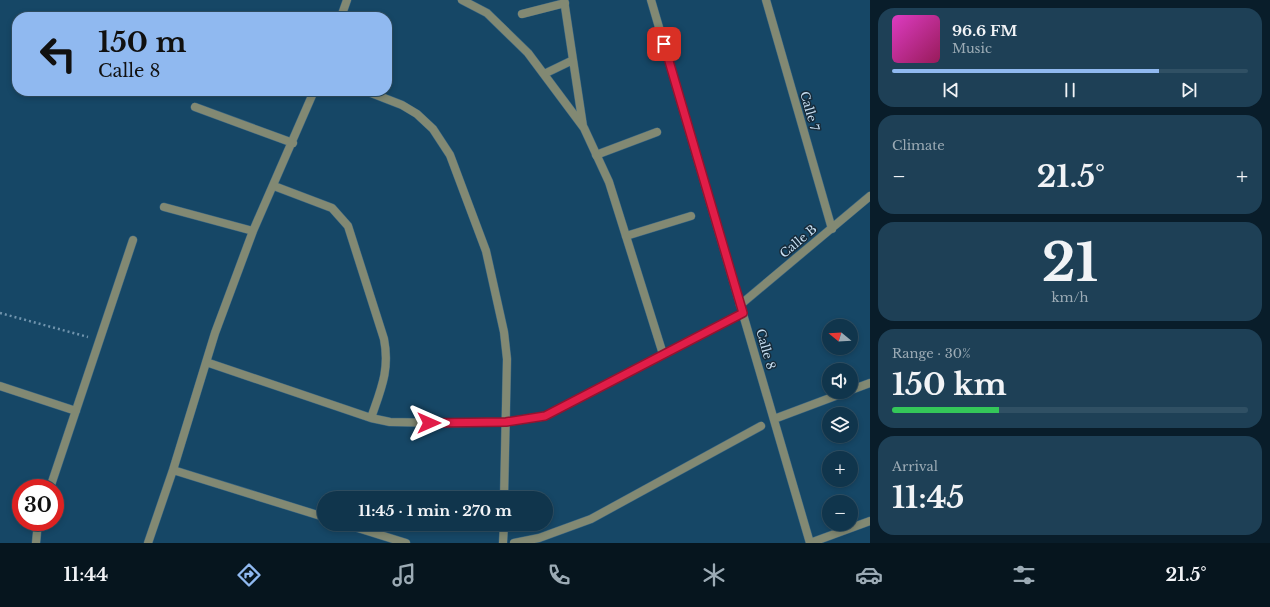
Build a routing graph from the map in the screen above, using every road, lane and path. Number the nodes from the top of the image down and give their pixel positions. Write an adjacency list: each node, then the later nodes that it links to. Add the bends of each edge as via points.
1 (347, 0): 6 (street)
2 (462, 0): 9 (street, via 487,13 528,53)
3 (651, 0): 25 (street, Calle 8)
4 (766, 0): 21 (street, Calle 7)
5 (564, 2): 7 (street); 8 (street)
6 (343, 12)
7 (522, 14)
8 (573, 60): 9 (street); 13 (street)
9 (544, 74): 13 (street)
10 (312, 96): 15 (street)
11 (379, 96): 37 (street, via 416,114 433,129 450,155 486,251 504,332 507,359)
12 (195, 107): 15 (street)
13 (584, 128): 16 (street)
14 (657, 132): 16 (street)
15 (293, 143): 17 (street)
16 (596, 155): 23 (street, via 609,182)
17 (274, 186): 22 (street); 35 (street, via 332,208 348,226 388,356 386,375)
18 (870, 196): 21 (street, Calle B)
19 (164, 207): 22 (street)
20 (691, 216): 23 (street)
21 (832, 229): 25 (street, Calle B)
22 (253, 231): 29 (street)
23 (626, 236): 28 (street)
24 (133, 240): 27 (street)
25 (741, 309): 28 (street, Calle B); 36 (street, Calle 8)
26 (0, 313): 27 (path)
27 (99, 340): 34 (street)
28 (663, 354): 37 (street, Calle B, via 545,416)
29 (206, 362): 35 (street, Calle B); 39 (street)
30 (870, 383): 32 (street)
31 (0, 386): 34 (street)
32 (858, 387)
33 (827, 399): 36 (street)
34 (76, 411): 40 (street)
35 (371, 418): 37 (street, Calle B, via 390,422)
36 (774, 419): 52 (street, Calle 8)
37 (506, 422): 41 (street)
38 (761, 426): 51 (street, via 591,519 539,538)
39 (173, 470): 42 (street); 48 (street)
40 (53, 479)
41 (504, 491)
42 (317, 516)
43 (870, 521): 52 (street)
44 (37, 531): 47 (street)
45 (367, 531): 49 (street)
46 (504, 531): 50 (street)
47 (36, 543)
48 (148, 543)
49 (406, 543)
50 (503, 543)
51 (514, 543)
52 (810, 543)

